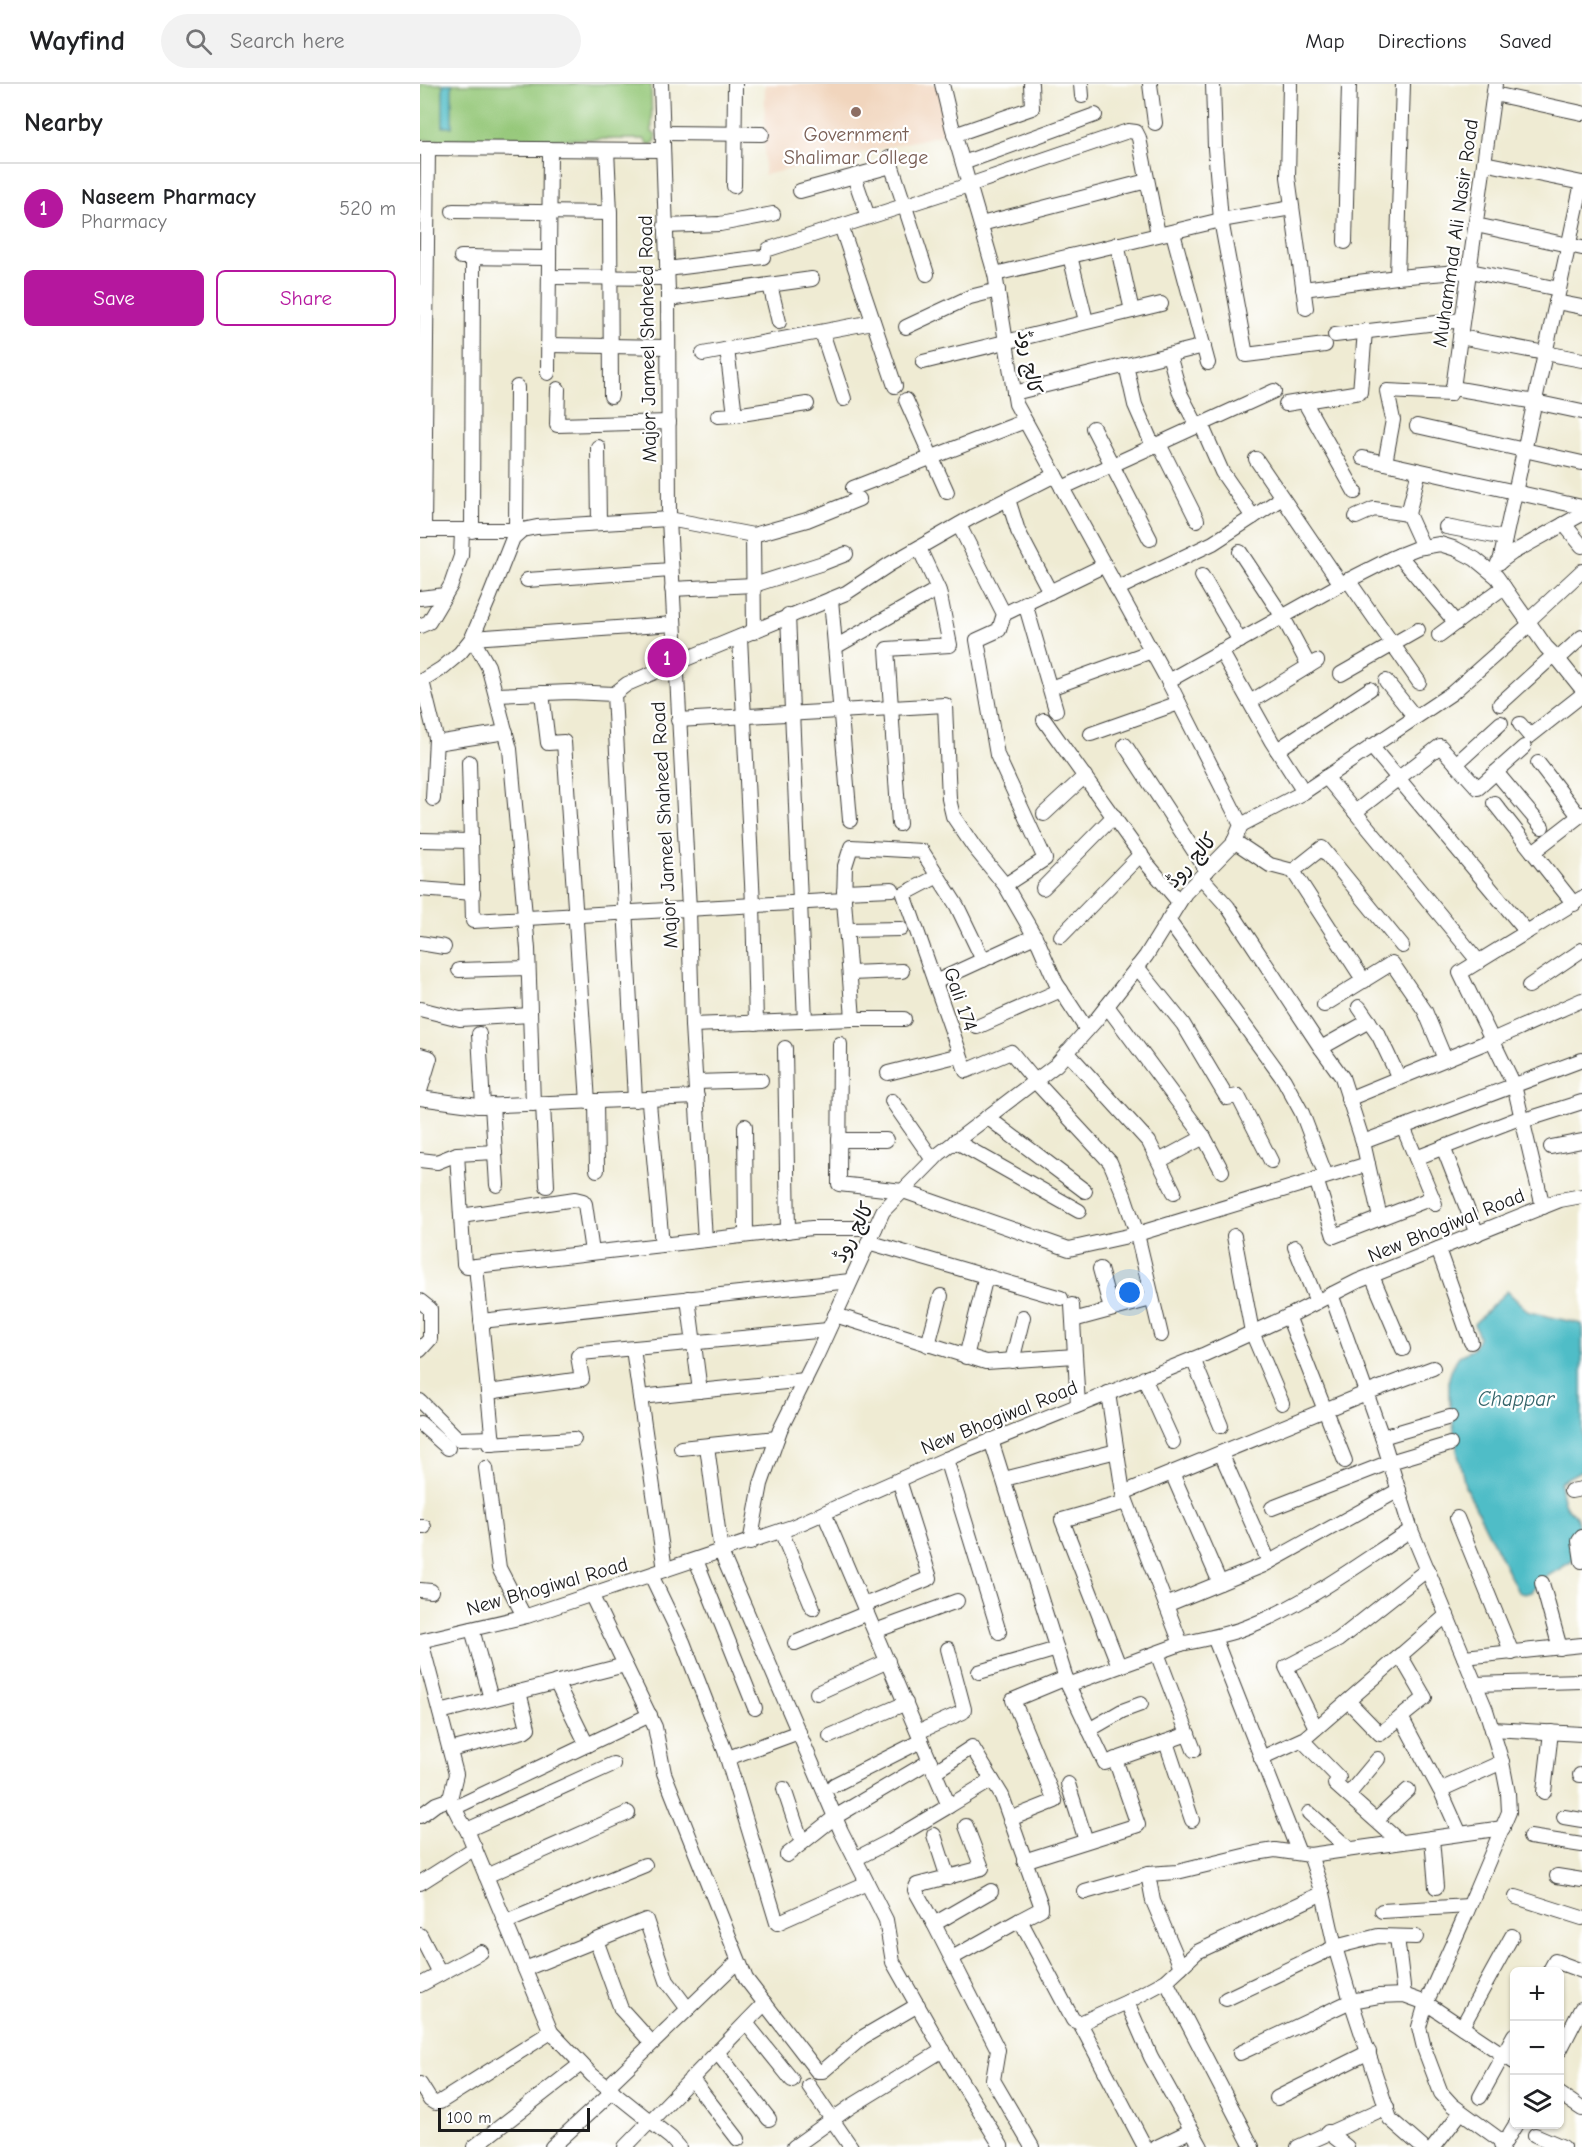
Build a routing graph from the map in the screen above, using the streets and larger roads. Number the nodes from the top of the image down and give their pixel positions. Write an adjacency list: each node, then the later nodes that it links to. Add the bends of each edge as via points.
1 (662, 84): 14 (street, Major Jameel Shaheed Road)
2 (735, 84): 15 (street)
3 (942, 84): 17 (street, کالج روڈ)
4 (1031, 84): 17 (street, via 1032,108)
5 (1150, 84): 13 (street)
6 (1213, 84): 38 (street)
7 (1290, 84): 32 (street, via 1288,177)
8 (1349, 84): 45 (street)
9 (1403, 84): 57 (street)
10 (1494, 89): 11 (street); 23 (street, Muhammad Ali Nasir Road)
11 (1582, 113)
12 (1095, 115): 22 (street)
13 (1155, 123)
14 (663, 133): 15 (street); 21 (street, Major Jameel Shaheed Road)
15 (735, 134): 16 (street); 27 (street)
16 (762, 134)
17 (954, 135): 22 (street, کالج روڈ)
18 (424, 148): 19 (street); 30 (street)
19 (550, 150): 20 (street); 34 (street)
20 (607, 150): 21 (street); 35 (street)
21 (663, 150): 41 (street, Major Jameel Shaheed Road)
22 (963, 163): 26 (street, کالج روڈ)
23 (1484, 163): 28 (street); 40 (street, Muhammad Ali Nasir Road)
24 (854, 176): 29 (street); 31 (street, via 890,162); 37 (street)
25 (1147, 180): 26 (street, via 1139,138 1136,132 1128,131); 39 (street); 44 (street)
26 (969, 185): 31 (street); 39 (street, کالج روڈ)
27 (734, 186)
28 (1581, 189): 47 (street)
29 (800, 191)
30 (424, 200): 48 (street)
31 (904, 206): 37 (street); 53 (street)
32 (1292, 208): 38 (street); 60 (street)
33 (453, 211): 34 (street)
34 (549, 212): 35 (street); 50 (street)
35 (610, 213): 56 (street)
36 (773, 214): 41 (street, via 720,224)
37 (868, 217): 42 (street)
38 (1221, 220): 43 (street); 74 (street, via 1246,355)
39 (981, 224): 54 (street, کالج روڈ)
40 (1476, 225): 47 (street); 51 (street, Muhammad Ali Nasir Road)
41 (665, 226): 52 (street, Major Jameel Shaheed Road)
42 (841, 226): 52 (street, via 766,253); 72 (street)
43 (1173, 232): 44 (street); 80 (street)
44 (1158, 234): 46 (street)
45 (1345, 242)
46 (1117, 244): 49 (street); 67 (street)
47 (1575, 246): 62 (street)
48 (424, 255): 68 (street)
49 (1070, 256): 54 (street); 70 (street)
50 (549, 258): 55 (street); 145 (street, via 467,257)
51 (1470, 271): 57 (street); 62 (street); 69 (street, Muhammad Ali Nasir Road)
52 (667, 274): 56 (street); 63 (street, Major Jameel Shaheed Road)
53 (927, 274)
54 (995, 274): 61 (street, کالج روڈ)
55 (549, 277): 56 (street); 78 (street)
56 (610, 277): 79 (street)
57 (1397, 277): 60 (street)
58 (812, 279): 59 (street)
59 (770, 285): 63 (street); 71 (street)
60 (1303, 289): 66 (street)
61 (998, 290): 73 (street, via 970,297); 77 (street, کالج روڈ)
62 (1558, 296): 65 (street); 83 (street)
63 (668, 298): 81 (street, Major Jameel Shaheed Road)
64 (1161, 304): 67 (street)
65 (1582, 307)
66 (1306, 308)
67 (1132, 310): 70 (street)
68 (424, 311): 88 (street)
69 (1462, 320): 74 (street); 76 (street, Muhammad Ali Nasir Road)
70 (1086, 321): 77 (street)
71 (779, 322)
72 (873, 322): 75 (street); 92 (street)
73 (906, 327)
74 (1365, 331): 101 (street, via 1360,392)
75 (822, 332): 82 (street); 99 (street)
76 (1460, 337): 83 (street); 94 (street, Muhammad Ali Nasir Road)
77 (1006, 341): 87 (street); 97 (street, کالج روڈ)
78 (548, 345): 79 (street); 91 (street)
79 (610, 346): 81 (street); 98 (street)
80 (1204, 346): 85 (street); 89 (street)
81 (668, 347): 110 (street, Major Jameel Shaheed Road)
82 (727, 349): 84 (street); 107 (street)
83 (1546, 352): 86 (street); 102 (street)
84 (703, 354)
85 (1169, 355): 90 (street); 111 (street, via 1180,393)
86 (1582, 360)
87 (923, 362)
88 (423, 363): 105 (street)
89 (1208, 363)
90 (1125, 365): 97 (street); 114 (street, via 1135,405)
91 (548, 373)
92 (895, 386)
93 (517, 387): 144 (street)
94 (1453, 388): 102 (street); 120 (street, via 1450,394 1387,391 1393,420)
95 (558, 389): 110 (street, via 557,425)
96 (1274, 391): 111 (street)
97 (1014, 393): 109 (street, کالج روڈ)
98 (611, 396)
99 (844, 399)
100 (906, 400): 117 (street)
101 (1304, 401): 104 (street); 128 (street)
102 (1535, 402): 106 (street); 116 (street)
103 (807, 404): 107 (street)
104 (1287, 404)
105 (423, 412): 123 (street)
106 (1582, 412)
107 (735, 415): 108 (street)
108 (718, 416)
109 (1025, 421): 117 (street); 125 (street, کالج روڈ)
110 (669, 422): 137 (street, Major Jameel Shaheed Road)
111 (1199, 425): 114 (street); 135 (street, via 1222,472)
112 (1417, 426): 116 (street)
113 (1093, 428): 122 (street)
114 (1156, 445): 122 (street); 138 (street)
115 (598, 447): 139 (street)
116 (1525, 450): 121 (street); 129 (street)
117 (932, 457): 127 (street); 146 (street, via 807,520)
118 (1363, 458): 120 (street)
119 (1256, 459): 130 (street)
120 (1384, 463): 124 (street)
121 (1582, 463)
122 (1113, 465): 126 (street); 148 (street)
123 (422, 469): 143 (street)
124 (1419, 471): 129 (street); 133 (street)
125 (1055, 475): 126 (street, کالج روڈ); 131 (street)
126 (1062, 489): 155 (street, کالج روڈ)
127 (947, 492)
128 (1355, 492)
129 (1515, 492): 132 (street); 147 (street)
130 (1282, 498): 135 (street); 161 (street)
131 (1008, 499): 141 (street); 167 (street, via 1018,531)
132 (1582, 507)
133 (1408, 514): 136 (street, via 1374,509); 150 (street)
134 (1582, 514): 140 (street)
135 (1253, 517): 166 (street, via 1212,543)
136 (1356, 517)
137 (669, 519): 139 (street); 146 (street); 157 (street, Major Jameel Shaheed Road)
138 (1197, 520)
139 (599, 523): 144 (street)
140 (1564, 524): 149 (street); 156 (street)
141 (959, 525): 151 (street); 172 (street)
142 (1446, 527): 147 (street)
143 (422, 530): 145 (street)
144 (519, 530): 145 (street); 184 (street)
145 (467, 531): 168 (street)
146 (753, 535): 162 (street)
147 (1505, 538): 156 (street)
148 (1150, 539)
149 (1582, 546)
150 (1423, 547): 154 (street); 156 (street, via 1440,544)
151 (919, 548): 165 (street); 170 (street)
152 (1240, 552): 174 (street)
153 (846, 554): 162 (street)
154 (1399, 555): 161 (street); 175 (street)
155 (1104, 565): 166 (street, کالج روڈ); 167 (street)
156 (1495, 566): 163 (street)
157 (671, 570): 160 (street); 164 (street, Major Jameel Shaheed Road)
158 (1582, 571): 176 (street)
159 (1202, 576): 185 (street)
160 (527, 580)
161 (1345, 582): 174 (street); 186 (street)
162 (753, 585): 164 (street); 180 (street)
163 (1504, 587): 175 (street); 176 (street)
164 (672, 589): 177 (street, Major Jameel Shaheed Road)
165 (938, 589): 187 (street); 207 (street, via 950,645 887,649)
166 (1117, 589): 188 (street, کالج روڈ)
167 (1050, 592): 171 (street)
168 (445, 595): 169 (street); 178 (street, via 429,622)
169 (420, 598)
170 (831, 599): 173 (street); 187 (street)
171 (1025, 603): 172 (street); 197 (street)
172 (1004, 614): 250 (street, via 999,630 977,640 997,755 1045,860)
173 (788, 615): 180 (street); 210 (street)
174 (1283, 616): 185 (street); 204 (street, via 1313,663)
175 (1455, 623): 181 (street)
176 (1529, 623): 190 (street); 212 (street, via 1452,693)
177 (674, 624): 184 (street); 191 (street, Major Jameel Shaheed Road)
178 (420, 626)
179 (1418, 630): 186 (street)
180 (754, 632): 182 (street)
181 (1439, 635)
182 (740, 637): 191 (street); 211 (street)
183 (1582, 637): 190 (street)
184 (472, 638): 195 (street, via 460,653); 202 (street, via 488,666)
185 (1240, 641): 189 (street)
186 (1392, 643): 192 (street); 196 (street)
187 (835, 647): 209 (street)
188 (1152, 651): 193 (street, کالج روڈ); 197 (street)
189 (1221, 651): 193 (street); 204 (street)
190 (1556, 657): 199 (street); 206 (street)
191 (676, 663): 201 (street, via 627,684); 213 (street, Major Jameel Shaheed Road)
192 (1341, 674)
193 (1168, 681): 205 (street, کالج روڈ)
194 (1386, 681): 212 (street)
195 (421, 682): 219 (street)
196 (1419, 682)
197 (1050, 688): 208 (street)
198 (1370, 688): 223 (street)
199 (1582, 689)
200 (542, 693): 201 (street); 202 (street); 262 (street, via 548,743 564,742)
201 (615, 694): 261 (street)
202 (496, 695): 217 (street)
203 (1582, 695): 216 (street, via 1530,736)
204 (1250, 702): 223 (street)
205 (1179, 703): 218 (street); 240 (street, کالج روڈ)
206 (1500, 704)
207 (891, 708): 209 (street); 239 (street); 250 (street, via 945,705 953,816)
208 (1056, 710)
209 (841, 711): 210 (street); 238 (street)
210 (793, 714): 211 (street); 257 (street)
211 (744, 716): 213 (street); 259 (street)
212 (1415, 717): 221 (street)
213 (678, 720): 260 (street, Major Jameel Shaheed Road)
214 (1044, 720): 228 (street)
215 (1501, 723): 226 (street)
216 (1520, 724)
217 (506, 732): 219 (street); 263 (street)
218 (1091, 734)
219 (435, 743): 232 (street)
220 (1125, 745): 248 (street)
221 (1371, 746): 229 (street); 230 (street)
222 (1524, 747): 227 (street)
223 (1277, 750): 231 (street)
224 (469, 762): 243 (street)
225 (1538, 763): 236 (street)
226 (1456, 764): 227 (street, via 1478,788); 230 (street, via 1440,746)
227 (1496, 772): 241 (street)
228 (1084, 776): 235 (street); 237 (street)
229 (1326, 777): 231 (street); 234 (street)
230 (1398, 779): 234 (street); 267 (street)
231 (1304, 792): 240 (street)
232 (433, 799)
233 (1494, 803): 245 (street)
234 (1355, 812): 275 (street)
235 (1044, 814)
236 (1581, 815): 245 (street)
237 (1114, 816): 246 (street); 251 (street)
238 (850, 820)
239 (899, 824)
240 (1240, 825): 244 (street, کالج روڈ)
241 (1542, 827)
242 (420, 840): 243 (street)
243 (471, 841): 254 (street)
244 (1234, 841): 247 (street, via 1270,865); 248 (street, کالج روڈ)
245 (1533, 852): 256 (street)
246 (1141, 854): 258 (street); 269 (street)
247 (1293, 872): 271 (street, via 1322,848); 281 (street)
248 (1204, 874): 258 (street, کالج روڈ); 303 (street)
249 (938, 876): 255 (street, via 922,851 851,847 845,866); 274 (street); 282 (street, Gali 174, via 904,894)
250 (1005, 885): 268 (street)
251 (1043, 888)
252 (420, 889): 254 (street)
253 (891, 889): 255 (street)
254 (472, 893): 263 (street, via 473,921)
255 (844, 895): 257 (street); 266 (street)
256 (1578, 901): 267 (street)
257 (801, 902): 259 (street); 293 (street)
258 (1179, 902): 264 (street, کالج روڈ)
259 (753, 904): 260 (street); 295 (street)
260 (689, 909): 261 (street); 296 (street, Major Jameel Shaheed Road)
261 (626, 913): 262 (street); 320 (street)
262 (576, 915): 263 (street); 319 (street)
263 (525, 918): 277 (street)
264 (1168, 920): 276 (street, کالج روڈ); 347 (street, via 1284,1080 1302,1113)
265 (901, 929): 266 (street)
266 (846, 930): 280 (street)
267 (1527, 932): 275 (street)
268 (1035, 936): 274 (street); 284 (street)
269 (1061, 936)
270 (420, 943): 272 (street)
271 (1402, 946)
272 (444, 947)
273 (1582, 950): 283 (street)
274 (983, 960): 282 (street)
275 (1479, 962): 300 (street, via 1460,973)
276 (1137, 967): 287 (street, کالج روڈ); 343 (street, via 1183,1024 1227,1098 1238,1096)
277 (528, 968): 278 (street); 290 (street)
278 (459, 970)
279 (902, 971): 280 (street)
280 (850, 973): 291 (street)
281 (1364, 981): 286 (street); 307 (street, via 1392,963 1425,1011)
282 (935, 982): 306 (street, Gali 174)
283 (1529, 986)
284 (1061, 990): 297 (street); 298 (street)
285 (1582, 1000): 300 (street)
286 (1324, 1005)
287 (1107, 1006): 298 (street, کالج روڈ); 329 (street)
288 (1359, 1007): 294 (street)
289 (420, 1009): 290 (street, via 460,1019)
290 (530, 1015): 323 (street)
291 (853, 1019): 292 (street); 293 (street)
292 (904, 1019)
293 (805, 1021): 295 (street)
294 (1369, 1021): 303 (street); 310 (street)
295 (756, 1023): 296 (street)
296 (693, 1025): 313 (street, Major Jameel Shaheed Road)
297 (977, 1027)
298 (1087, 1030): 304 (street, کالج روڈ)
299 (479, 1034): 324 (street)
300 (1492, 1040): 307 (street); 314 (street)
301 (840, 1044): 330 (street)
302 (785, 1048): 359 (street)
303 (1321, 1048): 318 (street, via 1342,1077)
304 (1067, 1052): 312 (street, کالج روڈ); 342 (street, via 1149,1142)
305 (420, 1055): 315 (street, via 430,1058)
306 (960, 1055): 309 (street); 312 (street, Gali 174, via 966,1071 1011,1052)
307 (1444, 1059): 310 (street)
308 (1582, 1060): 314 (street)
309 (888, 1073)
310 (1399, 1078): 318 (street)
311 (761, 1080): 313 (street)
312 (1035, 1081): 325 (street, کالج روڈ); 360 (street, via 1110,1162)
313 (696, 1082): 316 (street, Major Jameel Shaheed Road)
314 (1514, 1085): 326 (street); 328 (street)
315 (420, 1091)
316 (697, 1097): 320 (street); 364 (street, Major Jameel Shaheed Road)
317 (420, 1098): 324 (street)
318 (1348, 1099): 334 (street)
319 (592, 1101): 320 (street); 323 (street); 345 (street)
320 (643, 1101): 366 (street)
321 (892, 1101): 341 (street)
322 (1582, 1102): 326 (street)
323 (538, 1104): 324 (street); 349 (street)
324 (487, 1106): 337 (street)
325 (987, 1117): 332 (street, کالج روڈ); 351 (street)
326 (1522, 1119): 335 (street); 354 (street)
327 (745, 1126): 362 (street)
328 (1402, 1127): 334 (street); 339 (street)
329 (1204, 1137): 342 (street); 346 (street)
330 (839, 1140): 331 (street); 350 (street, via 839,1184)
331 (886, 1140)
332 (955, 1141): 341 (street, کالج روڈ); 355 (street)
333 (1582, 1141): 336 (street)
334 (1363, 1142): 344 (street)
335 (1443, 1147): 339 (street); 361 (street)
336 (1551, 1147)
337 (495, 1152): 338 (street); 348 (street)
338 (457, 1154): 340 (street, via 437,1162); 356 (street)
339 (1416, 1158): 357 (street, via 1433,1201)
340 (420, 1160)
341 (933, 1160): 350 (street, کالج روڈ)
342 (1159, 1161): 352 (street)
343 (1271, 1161)
344 (1368, 1164): 347 (street); 357 (street)
345 (597, 1170)
346 (1222, 1171)
347 (1321, 1177): 357 (street, via 1334,1236); 360 (street)
348 (497, 1185)
349 (547, 1186)
350 (903, 1191): 358 (street, کالج روڈ, via 883,1211); 360 (street, via 1069,1249)
351 (1084, 1191)
352 (1174, 1192)
353 (1582, 1196): 354 (street, New Bhogiwal Road)
354 (1543, 1207): 361 (street, New Bhogiwal Road)
355 (1079, 1211)
356 (461, 1216): 369 (street, via 583,1201); 370 (street, via 464,1264)
357 (1380, 1218)
358 (875, 1228): 359 (street); 365 (street, کالج روڈ)
359 (788, 1231): 362 (street)
360 (1137, 1234): 378 (street)
361 (1477, 1234): 368 (street, New Bhogiwal Road)
362 (746, 1236): 364 (street)
363 (1234, 1236): 388 (street)
364 (705, 1240): 366 (street)
365 (868, 1242): 372 (street); 374 (street, کالج روڈ)
366 (662, 1245): 369 (street)
367 (1295, 1247): 380 (street)
368 (1438, 1250): 373 (street, New Bhogiwal Road); 390 (street)
369 (592, 1252): 370 (street)
370 (476, 1266): 386 (street)
371 (1100, 1269): 382 (street)
372 (986, 1276): 381 (street); 397 (street)
373 (1371, 1276): 375 (street, New Bhogiwal Road); 393 (street)
374 (850, 1281): 377 (street); 383 (street, کالج روڈ)
375 (1331, 1294): 380 (street, New Bhogiwal Road); 406 (street)
376 (941, 1296): 392 (street)
377 (688, 1298): 386 (street); 391 (street)
378 (1151, 1299): 382 (street); 389 (street)
379 (420, 1301): 395 (street, via 430,1310 430,1339)
380 (1317, 1302): 384 (street, New Bhogiwal Road)
381 (1068, 1308): 382 (street); 396 (street)
382 (1111, 1310)
383 (835, 1315): 387 (street, کالج روڈ); 392 (street)
384 (1288, 1316): 388 (street, New Bhogiwal Road); 411 (street)
385 (1023, 1317): 399 (street)
386 (481, 1321): 404 (street)
387 (828, 1330): 391 (street); 402 (street, کالج روڈ)
388 (1252, 1332): 398 (street, New Bhogiwal Road); 409 (street)
389 (1161, 1335)
390 (1471, 1342)
391 (694, 1343): 394 (street); 403 (street)
392 (928, 1345): 397 (street)
393 (1403, 1348)
394 (633, 1349): 404 (street, via 579,1354 582,1379); 407 (street)
395 (420, 1350)
396 (1075, 1356): 399 (street); 410 (street)
397 (966, 1357): 399 (street)
398 (1193, 1359): 401 (street, New Bhogiwal Road); 414 (street)
399 (1012, 1362)
400 (1433, 1368): 406 (street)
401 (1144, 1378): 405 (street, New Bhogiwal Road); 420 (street)
402 (805, 1380): 403 (street); 416 (street, کالج روڈ)
403 (700, 1391): 407 (street)
404 (488, 1392): 419 (street)
405 (1108, 1393): 410 (street, New Bhogiwal Road); 425 (street)
406 (1366, 1393): 411 (street); 415 (street)
407 (640, 1397): 448 (street)
408 (420, 1401): 419 (street, via 458,1439)
409 (1282, 1403)
410 (1078, 1405): 418 (street, New Bhogiwal Road)
411 (1325, 1410): 426 (street); 428 (street)
412 (1450, 1417): 415 (street)
413 (420, 1423): 423 (street)
414 (1221, 1426)
415 (1382, 1437): 429 (street)
416 (777, 1438): 422 (street); 442 (street, کالج روڈ, via 761,1484)
417 (574, 1439): 419 (street)
418 (991, 1440): 427 (street, New Bhogiwal Road); 432 (street)
419 (492, 1442)
420 (1173, 1442)
421 (1450, 1444): 429 (street)
422 (707, 1446): 424 (street); 443 (street)
423 (448, 1448)
424 (681, 1449)
425 (1117, 1451): 432 (street); 435 (street)
426 (1221, 1453): 431 (street); 446 (street)
427 (946, 1459): 433 (street, New Bhogiwal Road); 461 (street)
428 (1346, 1461)
429 (1390, 1462): 434 (street); 436 (street)
430 (486, 1468): 458 (street, via 499,1568)
431 (1172, 1473): 435 (street); 450 (street)
432 (1004, 1479): 469 (street)
433 (899, 1480): 437 (street, New Bhogiwal Road); 456 (street, via 930,1578)
434 (1399, 1490): 439 (street); 446 (street)
435 (1124, 1498): 454 (street); 476 (street, via 1062,1520)
436 (1272, 1508)
437 (824, 1513): 440 (street, New Bhogiwal Road); 456 (street)
438 (1457, 1518): 471 (street)
439 (1411, 1530): 447 (street); 462 (street, via 1278,1612)
440 (781, 1531): 442 (street, New Bhogiwal Road); 455 (street)
441 (1582, 1538): 445 (street)
442 (750, 1543): 443 (street, New Bhogiwal Road)
443 (722, 1552): 444 (street, New Bhogiwal Road); 495 (street)
444 (696, 1560): 448 (street, New Bhogiwal Road); 488 (street)
445 (1582, 1561)
446 (1269, 1562): 450 (street)
447 (1428, 1569): 457 (street); 492 (street, via 1338,1640 1286,1667)
448 (665, 1570): 449 (street, New Bhogiwal Road)
449 (651, 1575): 452 (street, New Bhogiwal Road); 506 (street, via 683,1642)
450 (1220, 1583): 454 (street)
451 (1542, 1583): 467 (street)
452 (591, 1594): 458 (street, New Bhogiwal Road); 475 (street)
453 (957, 1601): 460 (street)
454 (1166, 1605): 465 (street)
455 (813, 1608)
456 (866, 1609): 460 (street); 464 (street)
457 (1447, 1615): 472 (street); 473 (street)
458 (524, 1617): 459 (street, New Bhogiwal Road)
459 (472, 1629): 463 (street, New Bhogiwal Road); 484 (street)
460 (875, 1630): 474 (street)
461 (999, 1632)
462 (1214, 1637): 465 (street); 507 (street)
463 (420, 1641): 489 (street)
464 (795, 1643)
465 (1181, 1644): 470 (street)
466 (1582, 1645): 467 (street)
467 (1560, 1648): 471 (street)
468 (948, 1649): 500 (street, via 964,1709)
469 (1057, 1649): 477 (street); 479 (street)
470 (1157, 1653): 476 (street); 497 (street)
471 (1512, 1653): 473 (street)
472 (1400, 1655): 485 (street); 491 (street, via 1425,1698)
473 (1464, 1657): 481 (street)
474 (888, 1661): 483 (street); 486 (street)
475 (625, 1665): 480 (street); 490 (street)
476 (1119, 1666): 479 (street)
477 (980, 1672)
478 (1582, 1680): 481 (street)
479 (1067, 1681): 494 (street); 528 (street, via 1013,1700 1055,1801)
480 (556, 1682): 482 (street); 503 (street)
481 (1475, 1684): 493 (street)
482 (519, 1692): 484 (street); 504 (street, via 528,1724 524,1731)
483 (817, 1693)
484 (491, 1699): 489 (street)
485 (1348, 1701): 491 (street, via 1380,1734); 492 (street)
486 (906, 1703): 499 (street); 500 (street)
487 (1142, 1704): 494 (street)
488 (755, 1708)
489 (440, 1712): 504 (street)
490 (650, 1715): 503 (street); 576 (street, via 656,1727 664,1773)
491 (1401, 1717): 516 (street)
492 (1316, 1728): 501 (street)
493 (1492, 1729): 496 (street); 510 (street)
494 (1089, 1730): 509 (street, via 1104,1763)
495 (799, 1732): 506 (street); 527 (street)
496 (1551, 1732): 498 (street); 519 (street)
497 (1188, 1734): 502 (street); 505 (street)
498 (1582, 1734)
499 (830, 1736)
500 (920, 1737): 512 (street); 515 (street)
501 (1302, 1740): 507 (street); 520 (street)
502 (1166, 1742): 509 (street); 529 (street)
503 (587, 1745): 521 (street)
504 (450, 1750): 521 (street, via 456,1774)
505 (1194, 1750)
506 (728, 1758): 556 (street, via 777,1923)
507 (1262, 1758): 545 (street)
508 (1378, 1759): 520 (street)
509 (1115, 1760): 539 (street, via 1138,1825)
510 (1502, 1762): 516 (street, via 1440,1790); 533 (street, via 1509,1812)
511 (613, 1764): 534 (street)
512 (932, 1766): 513 (street, via 972,1748); 522 (street); 527 (street)
513 (992, 1780): 522 (street); 528 (street)
514 (1068, 1784): 539 (street)
515 (834, 1785)
516 (1439, 1787): 535 (street)
517 (784, 1789): 541 (street)
518 (1407, 1790): 530 (street)
519 (1544, 1792)
520 (1348, 1795): 530 (street)
521 (452, 1803): 525 (street, via 436,1804); 534 (street)
522 (949, 1806): 547 (street)
523 (628, 1813): 551 (street)
524 (1309, 1813): 544 (street)
525 (420, 1816)
526 (1564, 1816): 531 (street)
527 (835, 1817): 541 (street); 547 (street)
528 (1010, 1819): 548 (street)
529 (1192, 1820)
530 (1376, 1820): 540 (street)
531 (1582, 1820)
532 (966, 1826): 553 (street, via 982,1868)
533 (1503, 1828): 535 (street); 562 (street)
534 (467, 1830): 543 (street)
535 (1460, 1834): 538 (street)
536 (934, 1835): 553 (street)
537 (1530, 1837): 542 (street)
538 (1432, 1838): 540 (street); 557 (street)
539 (1086, 1841): 548 (street)
540 (1400, 1842): 544 (street)
541 (802, 1843): 546 (street)
542 (1582, 1845)
543 (475, 1848): 551 (street); 555 (street)
544 (1349, 1849): 545 (street)
545 (1305, 1854): 550 (street, via 1275,1850 1177,1872); 560 (street)
546 (787, 1855)
547 (855, 1858): 556 (street)
548 (1024, 1861): 565 (street, via 1041,1909)
549 (645, 1864): 566 (street)
550 (1148, 1874): 559 (street); 577 (street, via 1153,1901)
551 (486, 1876): 566 (street)
552 (1557, 1876): 554 (street)
553 (948, 1878): 567 (street, via 915,1887)
554 (1582, 1880)
555 (420, 1883)
556 (867, 1883): 590 (street, via 886,1920 893,1962)
557 (1437, 1887)
558 (991, 1891): 567 (street)
559 (1085, 1892)
560 (1323, 1893): 573 (street); 577 (street, via 1197,1952)
561 (1516, 1897): 564 (street)
562 (1469, 1906): 563 (street); 589 (street)
563 (1382, 1911)
564 (1582, 1918)
565 (1020, 1920): 575 (street); 594 (street, via 1073,2020)
566 (506, 1922): 579 (street)
567 (934, 1923): 575 (street)
568 (420, 1935): 581 (street)
569 (1512, 1936): 595 (street)
570 (1396, 1937): 571 (street); 573 (street, via 1378,1936); 584 (street)
571 (1416, 1937)
572 (596, 1940): 579 (street); 591 (street, via 646,1920 667,1981); 598 (street, via 621,2009)
573 (1335, 1947): 585 (street); 586 (street)
574 (481, 1952): 581 (street)
575 (952, 1958): 631 (street, via 998,2050 993,2080)
576 (738, 1961): 588 (street, via 746,1979); 591 (street)
577 (1181, 1967): 582 (street)
578 (1552, 1967): 580 (street, via 1555,1961)
579 (525, 1969): 596 (street)
580 (1582, 1971)
581 (440, 1974): 583 (street)
582 (1166, 1981): 587 (street); 635 (street)
583 (420, 1985)
584 (1404, 1995): 586 (street); 589 (street)
585 (1226, 1999)
586 (1351, 2001): 601 (street); 602 (street)
587 (1127, 2002): 594 (street); 620 (street, via 1151,2057)
588 (765, 2003): 590 (street, via 820,2072 863,2037); 593 (street)
589 (1426, 2003): 595 (street); 615 (street, via 1419,2027 1424,2048 1441,2093)
590 (918, 2005): 599 (street)
591 (688, 2009): 598 (street)
592 (1581, 2009): 597 (street)
593 (746, 2023): 600 (street); 606 (street)
594 (1080, 2023): 632 (street)
595 (1462, 2028): 603 (street)
596 (551, 2032): 604 (street); 607 (street, via 440,2102 430,2100)
597 (1564, 2041)
598 (652, 2043): 609 (street)
599 (943, 2050): 617 (street); 630 (street)
600 (717, 2052): 605 (street); 616 (street)
601 (1369, 2052): 612 (street); 613 (street)
602 (1240, 2053)
603 (1509, 2058): 610 (street)
604 (581, 2064): 609 (street); 624 (street)
605 (691, 2078): 618 (street); 623 (street)
606 (792, 2080)
607 (420, 2084)
608 (809, 2086): 617 (street)
609 (610, 2089): 618 (street); 625 (street)
610 (1480, 2097)
611 (1564, 2097): 614 (street)
612 (1277, 2098)
613 (1387, 2107): 621 (street); 638 (street, via 1390,2119)
614 (1582, 2109)
615 (1461, 2112): 619 (street, via 1500,2140 1502,2147); 639 (street)
616 (769, 2119)
617 (833, 2119): 628 (street); 629 (street)
618 (650, 2121): 626 (street); 627 (street)
619 (1513, 2129)
620 (1192, 2130): 633 (street); 634 (street)
621 (1328, 2132): 636 (street); 637 (street)
622 (1535, 2135): 640 (street)
623 (738, 2139)
624 (474, 2147)
625 (552, 2147)
626 (625, 2147)
627 (679, 2147)
628 (794, 2147)
629 (851, 2147)
630 (1000, 2147)
631 (1032, 2147)
632 (1145, 2147)
633 (1157, 2147)
634 (1201, 2147)
635 (1252, 2147)
636 (1298, 2147)
637 (1347, 2147)
638 (1422, 2147)
639 (1434, 2147)
640 (1563, 2147)

